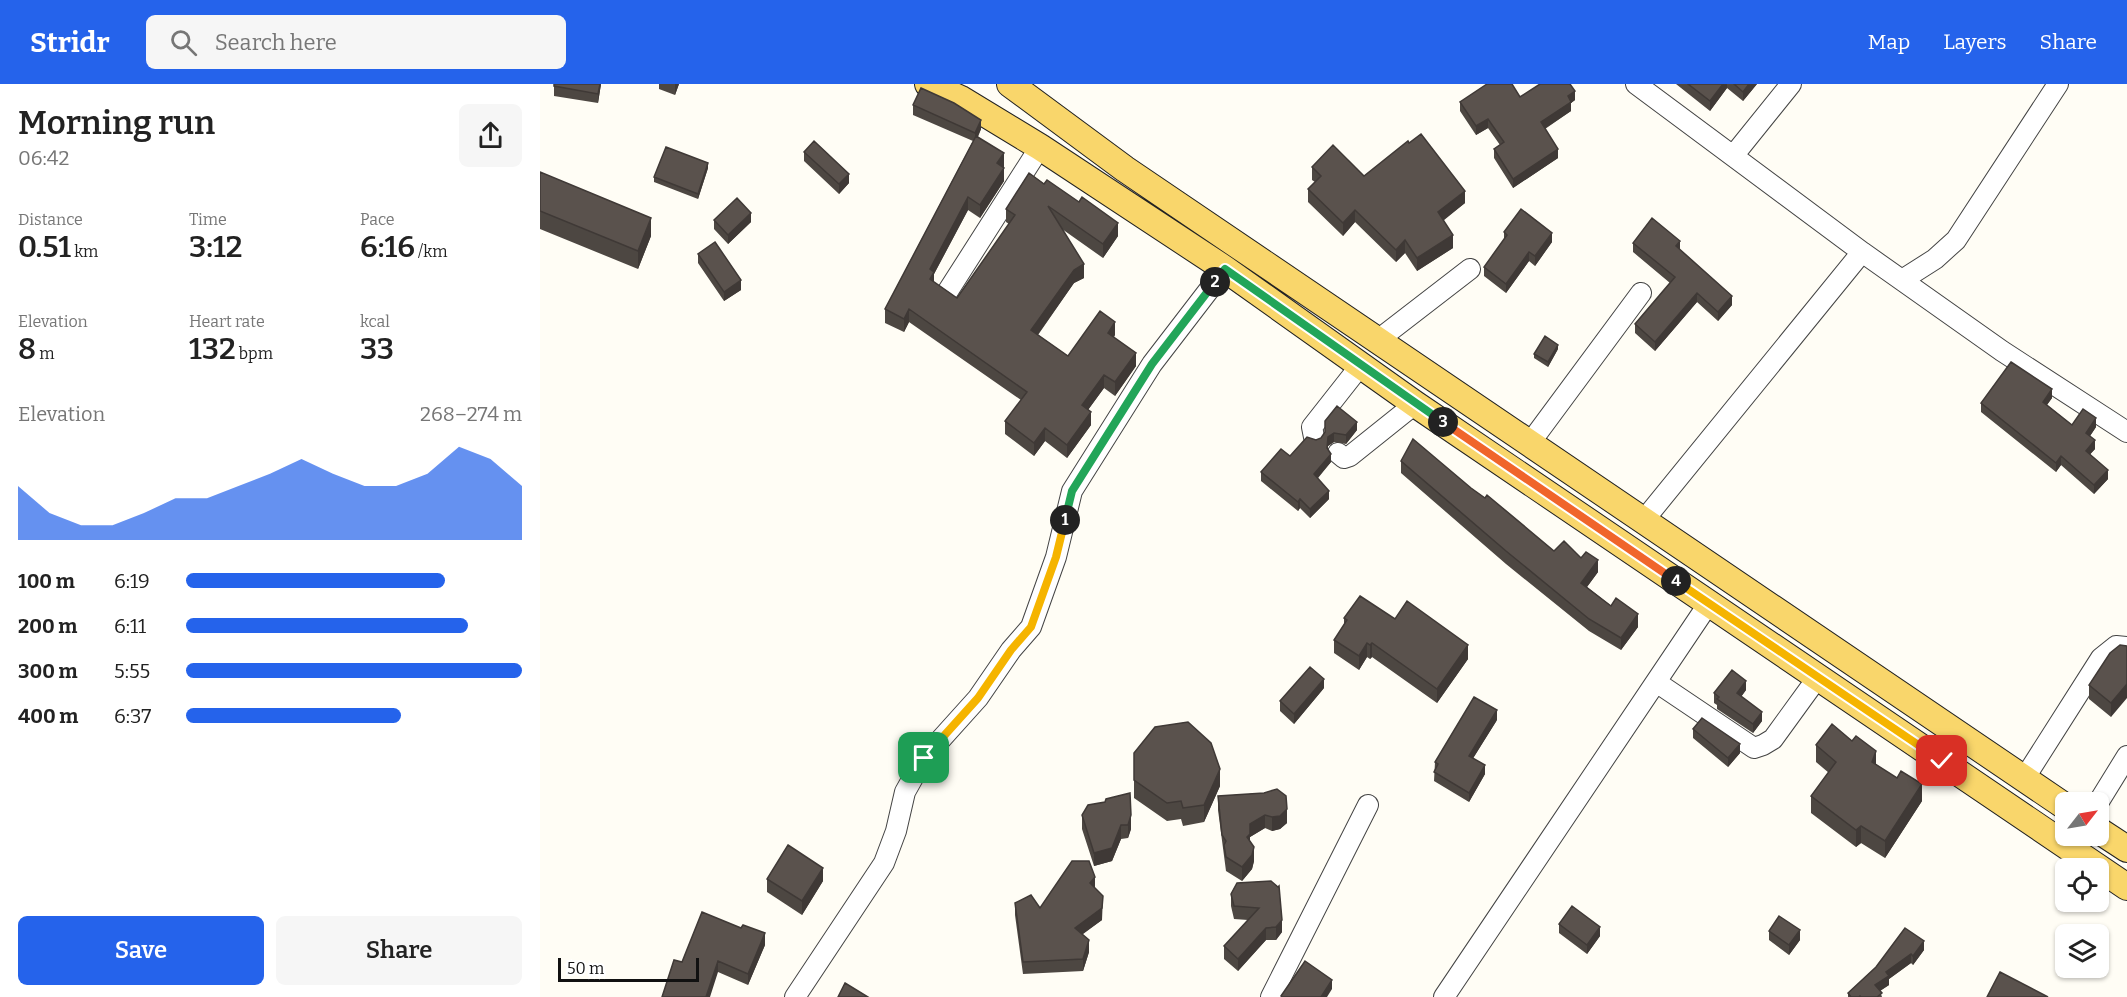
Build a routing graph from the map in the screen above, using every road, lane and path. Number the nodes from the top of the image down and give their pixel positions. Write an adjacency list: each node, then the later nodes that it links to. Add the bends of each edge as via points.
1 (928, 84): 6 (main road, via 961,99)
2 (1010, 84): 14 (main road, via 1125,169)
3 (1636, 84): 7 (street)
4 (1791, 84): 7 (street)
5 (2058, 84): 11 (street, via 1956,240)
6 (1040, 147): 9 (main road); 12 (street)
7 (1732, 156): 8 (street)
8 (1862, 252): 11 (street); 21 (street)
9 (1225, 269): 15 (main road); 34 (street, via 1152,364 1072,491 1056,557 1031,627 978,698 924,758 905,792 884,863)
10 (1470, 269): 14 (street)
11 (1902, 280): 17 (street)
12 (948, 291)
13 (1641, 293): 19 (street)
14 (1377, 340): 19 (main road)
15 (1360, 366): 16 (main road); 18 (street, via 1312,427)
16 (1415, 404): 20 (street, via 1350,456 1344,458); 22 (main road)
17 (2127, 432)
18 (1314, 437)
19 (1530, 443): 21 (main road)
20 (1338, 453)
21 (1644, 520): 27 (main road)
22 (1709, 603): 24 (main road); 25 (street)
23 (2127, 647): 27 (street, via 2116,646 2101,658)
24 (1818, 677): 25 (street, via 1773,739 1754,748); 33 (main road)
25 (1656, 682): 36 (street)
26 (2127, 756): 28 (street)
27 (2024, 779): 29 (main road)
28 (2105, 792)
29 (2055, 800)
30 (1368, 805): 35 (street)
31 (2109, 837): 32 (main road)
32 (2127, 849)
33 (2127, 887)
34 (795, 997)
35 (1271, 997)
36 (1444, 997)

